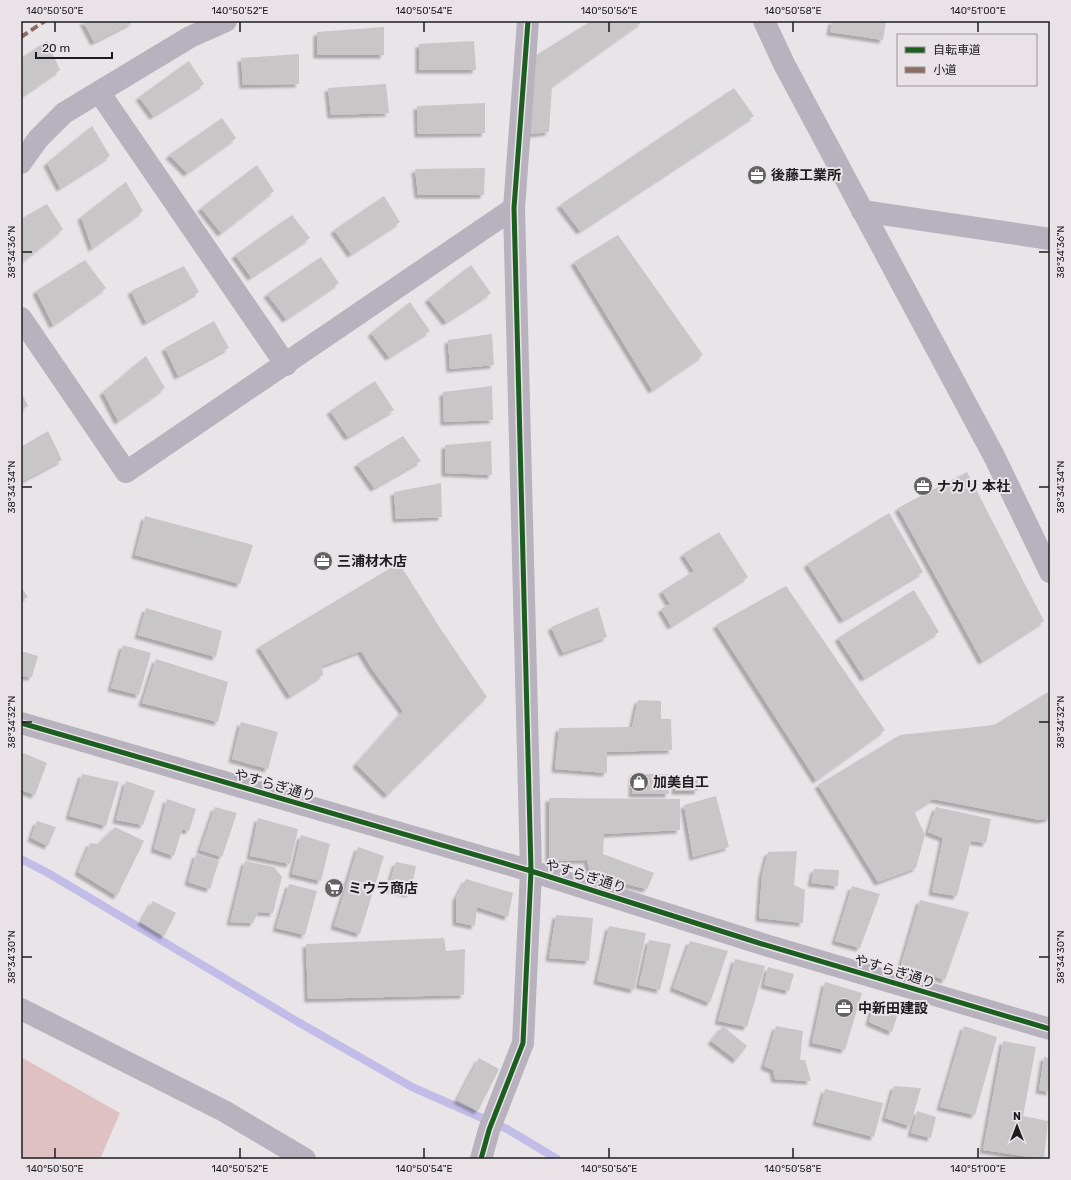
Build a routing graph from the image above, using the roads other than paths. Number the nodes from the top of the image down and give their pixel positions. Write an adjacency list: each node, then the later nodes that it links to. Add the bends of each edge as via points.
1 (226, 21): 4 (street, via 190,37)
2 (528, 21): 6 (street)
3 (764, 21): 7 (street)
4 (99, 92): 5 (street, via 64,113 38,139); 10 (street)
5 (21, 163)
6 (514, 208): 10 (street); 13 (street)
7 (862, 211): 8 (street); 11 (street, via 994,456)
8 (1050, 239)
9 (21, 318): 10 (street, via 126,472)
10 (286, 364)
11 (1050, 572)
12 (21, 723): 13 (street, やすらぎ通り)
13 (530, 871): 15 (street, やすらぎ通り, via 762,944); 17 (street, via 523,1043 489,1130)
14 (21, 1009): 16 (street, via 224,1111)
15 (1050, 1029)
16 (305, 1159)
17 (481, 1159)

